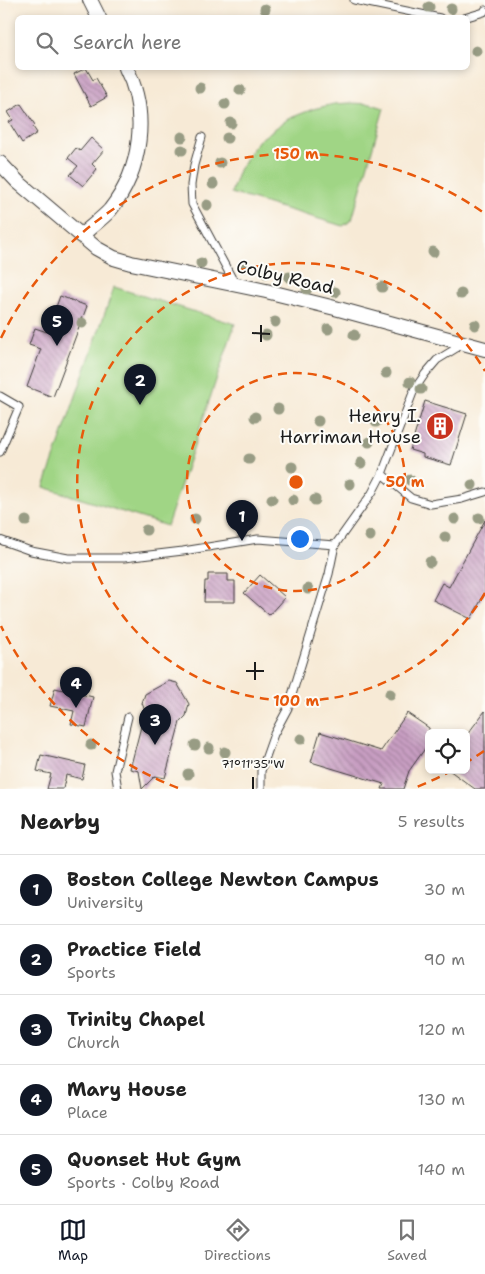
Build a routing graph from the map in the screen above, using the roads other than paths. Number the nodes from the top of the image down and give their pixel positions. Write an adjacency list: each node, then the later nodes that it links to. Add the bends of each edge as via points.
1 (90, 0): 4 (street)
2 (354, 0): 5 (lane)
3 (485, 10): 6 (lane)
4 (98, 15)
5 (426, 15)
6 (470, 16)
7 (127, 70): 10 (street, via 138,98 140,121 133,166 124,189 109,210)
8 (202, 137): 11 (lane, via 191,185 192,204)
9 (0, 163): 10 (street, Colby Road)
10 (81, 236): 11 (street, Colby Road, via 114,258)
11 (235, 285): 12 (street, Colby Road, via 353,312)
12 (463, 343): 13 (street, Colby Road); 16 (lane, via 437,360 414,390)
13 (485, 349)
14 (0, 396): 15 (lane, via 19,407)
15 (0, 452)
16 (382, 474): 17 (lane, via 411,498 431,504); 19 (lane)
17 (485, 492)
18 (0, 540): 19 (lane, via 31,552 68,558 124,558 258,539)
19 (336, 545): 22 (lane, via 288,708 274,734 261,771)
20 (128, 717): 21 (lane, via 115,771)
21 (118, 789)
22 (261, 789)

